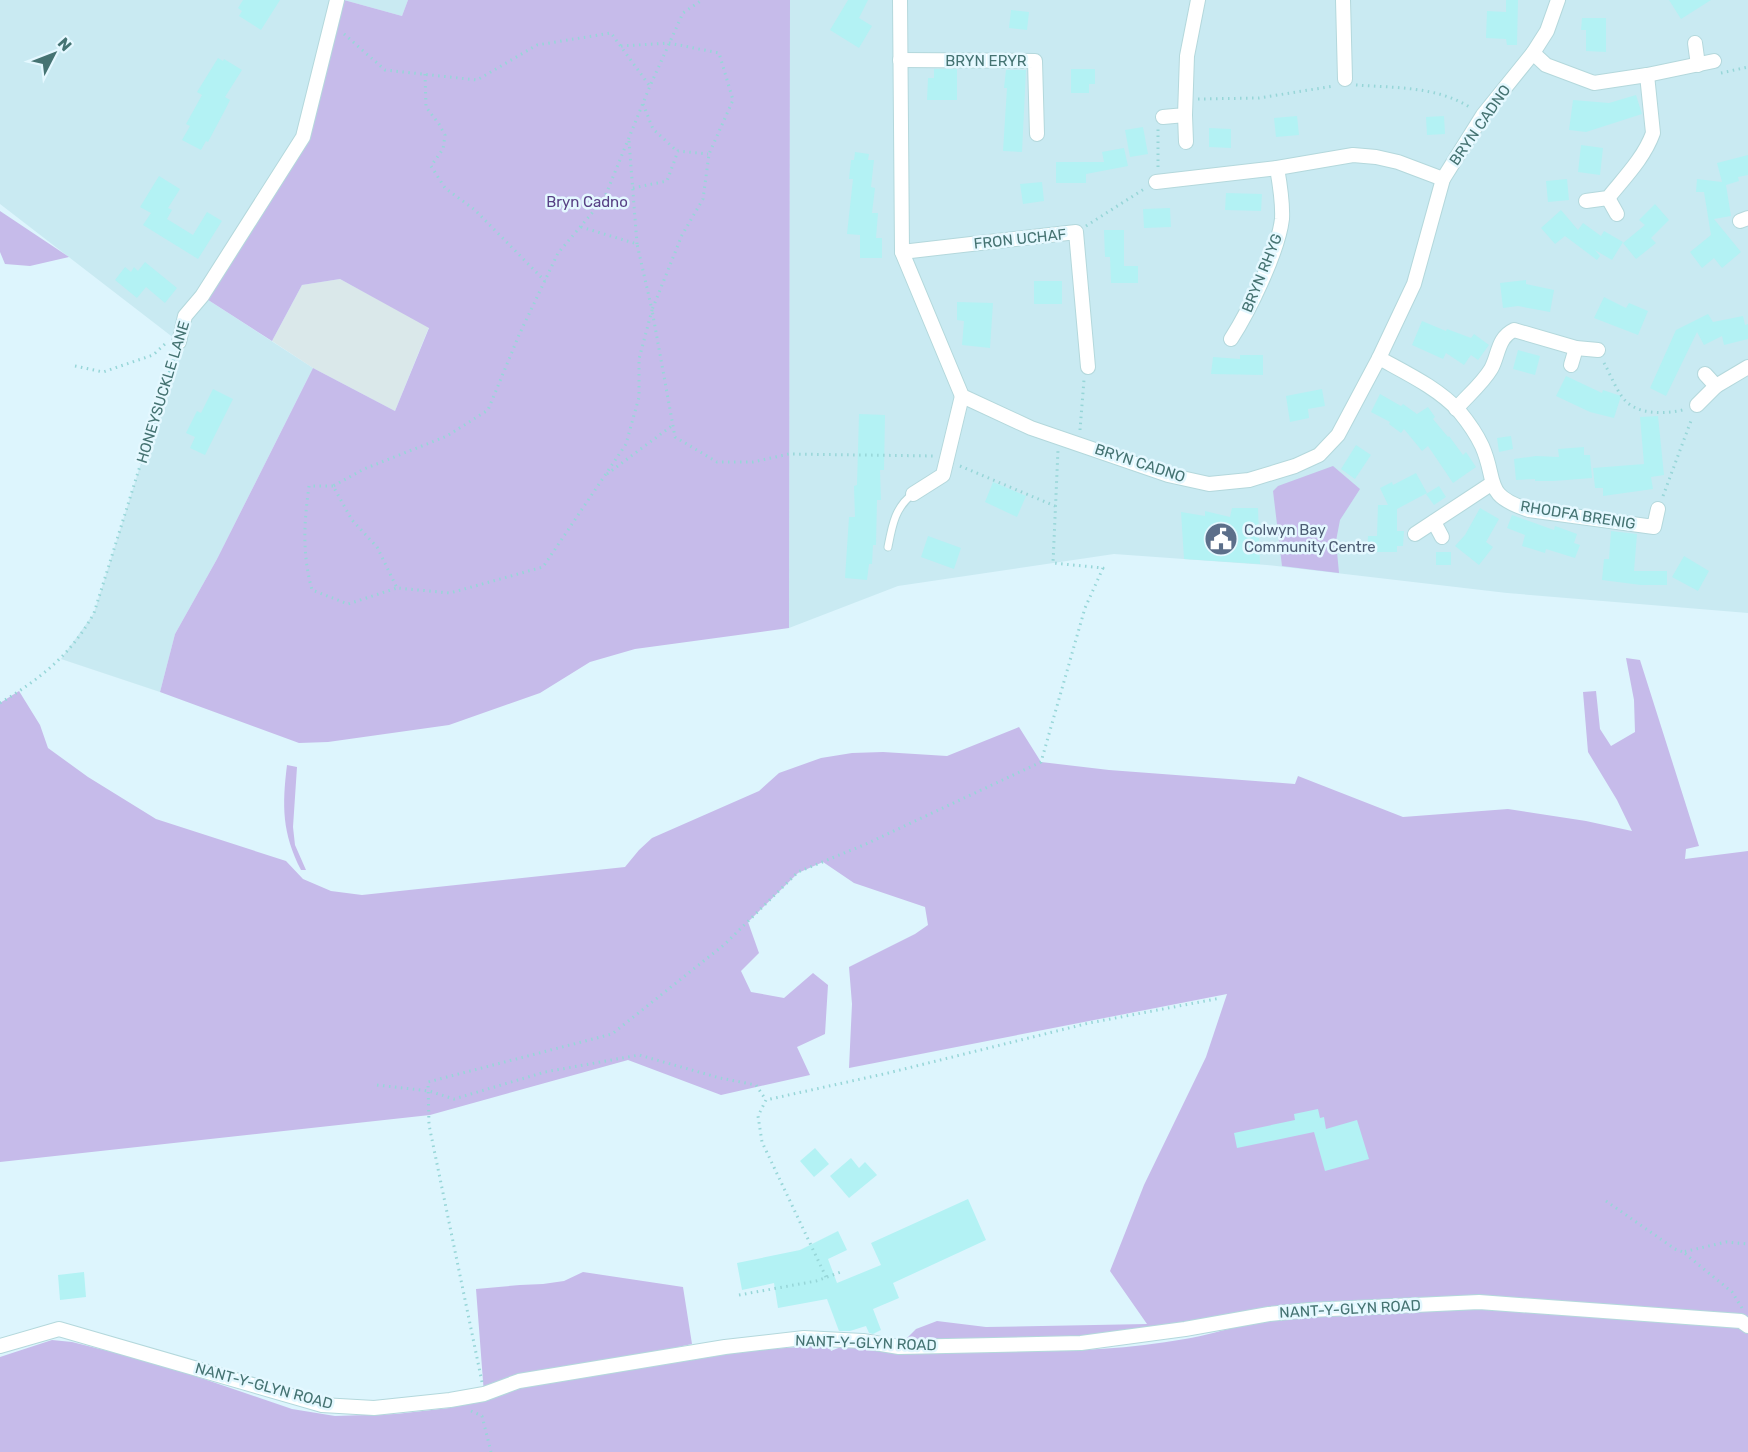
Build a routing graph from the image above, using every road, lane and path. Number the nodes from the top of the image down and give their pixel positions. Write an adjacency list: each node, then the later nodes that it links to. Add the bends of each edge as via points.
1 (336, 0): 7 (street, HONEYSUCKLE LANE)
2 (702, 0): 8 (path, via 682,13)
3 (900, 0): 12 (street)
4 (1198, 0): 20 (street, via 1187,56)
5 (1343, 0): 18 (street)
6 (1558, 0): 11 (street, BRYN CADNO, via 1547,31)
7 (331, 23): 16 (path, via 385,70); 43 (street, HONEYSUCKLE LANE, via 303,138 202,296 185,316)
8 (669, 43): 10 (path); 19 (path); 29 (path, via 718,53 733,100)
9 (1695, 43): 14 (street)
10 (621, 46): 16 (path, via 611,33 537,45 477,80); 19 (path)
11 (1533, 52): 17 (street, via 1546,65 1594,83); 22 (street, BRYN CADNO)
12 (900, 60): 25 (street, BRYN ERYR, via 1035,61); 40 (street)
13 (1714, 61): 14 (street); 15 (path, via 1721,74)
14 (1698, 65): 17 (street)
15 (1748, 67)
16 (425, 74): 41 (path, via 426,107 445,135 443,149 431,166 445,188 475,210)
17 (1647, 75): 34 (street, via 1653,133)
18 (1342, 83): 20 (path, via 1259,98); 22 (path, via 1446,95)
19 (650, 86): 21 (path)
20 (1185, 99): 23 (street)
21 (643, 103): 26 (path); 28 (path, via 653,129)
22 (1483, 115): 31 (street, BRYN CADNO)
23 (1185, 116): 24 (street); 27 (street)
24 (1163, 117): 32 (path, via 1158,130)
25 (1037, 134)
26 (628, 138): 33 (path); 37 (path, via 604,200)
27 (1186, 142)
28 (678, 151): 29 (path); 33 (path, via 667,181)
29 (709, 154): 42 (path, via 703,199 682,235)
30 (1277, 168): 31 (street, via 1353,155 1398,162); 32 (street); 44 (street, BRYN RHYG, via 1282,203 1279,235 1252,303)
31 (1443, 179): 47 (street, BRYN CADNO, via 1414,284)
32 (1158, 181): 38 (path)
33 (633, 188): 39 (path)
34 (1608, 198): 35 (street); 36 (street)
35 (1586, 201)
36 (1617, 214)
37 (580, 227): 39 (path); 41 (path, via 558,253)
38 (1076, 232): 40 (street, FRON UCHAF); 50 (street, FRON UCHAF)
39 (637, 244): 42 (path)
40 (902, 252): 54 (street)
41 (545, 281): 63 (path, via 488,410 447,436 364,469)
42 (652, 310): 57 (path); 61 (path, via 639,359 639,397 626,444)
43 (179, 337): 49 (path, via 153,355 103,372); 72 (path, HONEYSUCKLE LANE, via 94,613 61,659)
44 (1231, 339)
45 (1576, 348): 46 (street); 48 (street); 56 (street, via 1525,332 1508,333 1491,369)
46 (1598, 350): 55 (path, via 1628,403 1638,409 1675,412)
47 (1379, 358): 56 (street, via 1418,380); 59 (street, BRYN CADNO, via 1338,435 1319,455 1249,480 1209,483 1168,475)
48 (1571, 364)
49 (75, 366)
50 (1088, 367): 59 (path)
51 (1748, 367): 53 (street)
52 (1706, 374): 53 (street)
53 (1716, 386): 55 (street)
54 (962, 396): 58 (street, BRYN CADNO); 60 (street)
55 (1697, 405): 66 (path)
56 (1456, 409): 62 (street, via 1482,446)
57 (673, 425): 60 (path, via 675,437 717,462 753,462 789,454 938,456); 61 (path)
58 (1058, 437): 59 (street, BRYN CADNO); 65 (path)
59 (1079, 444)
60 (946, 461): 64 (street, via 943,475); 65 (path)
61 (604, 477): 71 (path, via 543,567 450,593)
62 (1491, 484): 66 (street, RHODFA BRENIG, via 1510,504 1529,510 1654,527); 67 (street)
63 (333, 486): 71 (path, via 352,520 377,547); 71 (path, via 309,486 303,527 312,590 348,604)
64 (913, 494): 70 (lane, via 898,509)
65 (1055, 506): 75 (path, via 1053,563 1103,568 1085,608 1041,762 798,873 725,944 612,1034 428,1082)
66 (1658, 509)
67 (1434, 522): 68 (street); 69 (street)
68 (1415, 534)
69 (1442, 537)
70 (888, 547)
71 (397, 588)
72 (0, 703)
73 (1221, 999): 76 (path, via 1089,1023)
74 (377, 1085): 75 (path)
75 (429, 1091): 76 (path, via 454,1099 545,1072 639,1054 756,1085); 86 (path, via 429,1125)
76 (766, 1100): 81 (path, via 758,1116 762,1142)
77 (1606, 1202): 79 (path)
78 (1748, 1244): 79 (path, via 1726,1242)
79 (1683, 1252): 83 (path, via 1732,1292)
80 (841, 1272): 81 (path)
81 (826, 1277): 82 (path)
82 (740, 1295)
83 (1743, 1309)
84 (1748, 1326): 86 (street, NANT-Y-GLYN ROAD, via 1741,1321 1479,1302 1310,1310 1081,1343 899,1347 804,1338 725,1347 519,1382)
85 (0, 1346): 87 (street, NANT-Y-GLYN ROAD, via 59,1329 322,1404 374,1408)
86 (484, 1394): 87 (street, NANT-Y-GLYN ROAD)
87 (450, 1400): 88 (path, via 482,1416)
88 (491, 1452)

